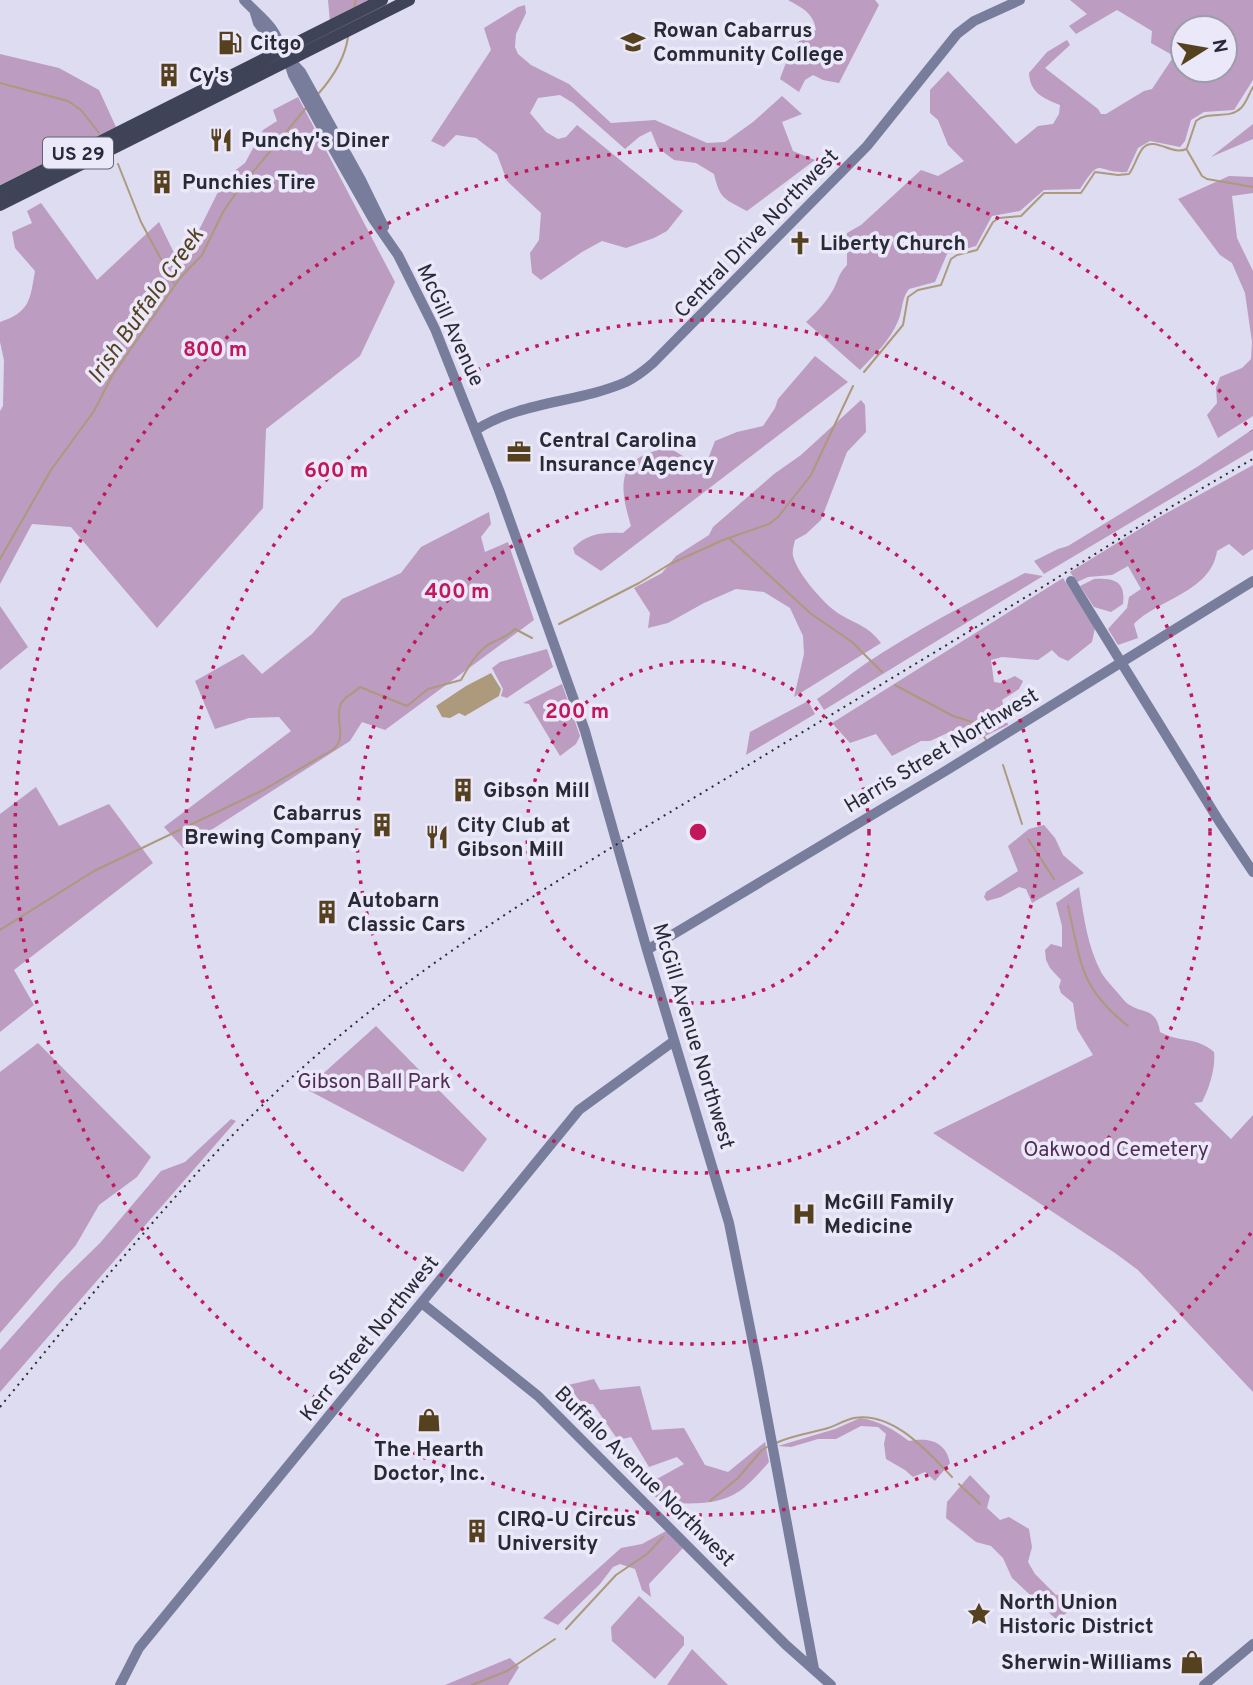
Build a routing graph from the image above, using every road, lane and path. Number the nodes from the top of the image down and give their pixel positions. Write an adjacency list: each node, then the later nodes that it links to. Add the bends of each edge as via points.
1 (244, 0): 7 (street, via 277,35)
2 (402, 0): 5 (highway)
3 (409, 0): 5 (highway, US 29)
4 (1020, 0): 15 (street, Central Drive Northwest, via 957,34 867,146 653,363 605,390 502,416)
5 (387, 4): 6 (highway, US 29); 6 (highway, US 29, via 374,17)
6 (333, 32): 7 (highway, US 29)
7 (285, 56): 8 (highway, US 29); 8 (highway, US 29, via 235,75); 9 (street)
8 (158, 120): 12 (highway, US 29); 13 (highway, US 29, via 115,148)
9 (323, 121): 10 (street); 11 (street)
10 (326, 135): 11 (street, via 354,177); 14 (street)
11 (361, 180): 14 (street)
12 (0, 192)
13 (0, 205)
14 (387, 237): 15 (street, McGill Avenue, via 424,304)
15 (476, 430): 20 (street, McGill Avenue Northwest, via 585,731)
16 (1071, 581): 18 (street)
17 (1253, 581): 18 (street, Harris Street Northwest)
18 (1120, 662): 19 (street); 20 (street, Harris Street Northwest)
19 (1253, 872)
20 (647, 950): 21 (street, McGill Avenue Northwest)
21 (674, 1041): 22 (street, Kerr Street Northwest, via 579,1110); 24 (street, McGill Avenue Northwest, via 734,1243)
22 (423, 1304): 24 (street, Buffalo Avenue Northwest, via 538,1396); 25 (street, Kerr Street Northwest, via 139,1648)
23 (1253, 1644): 27 (street)
24 (814, 1669): 26 (street, Buffalo Avenue Northwest)
25 (120, 1685)
26 (831, 1685)
27 (1204, 1685)

